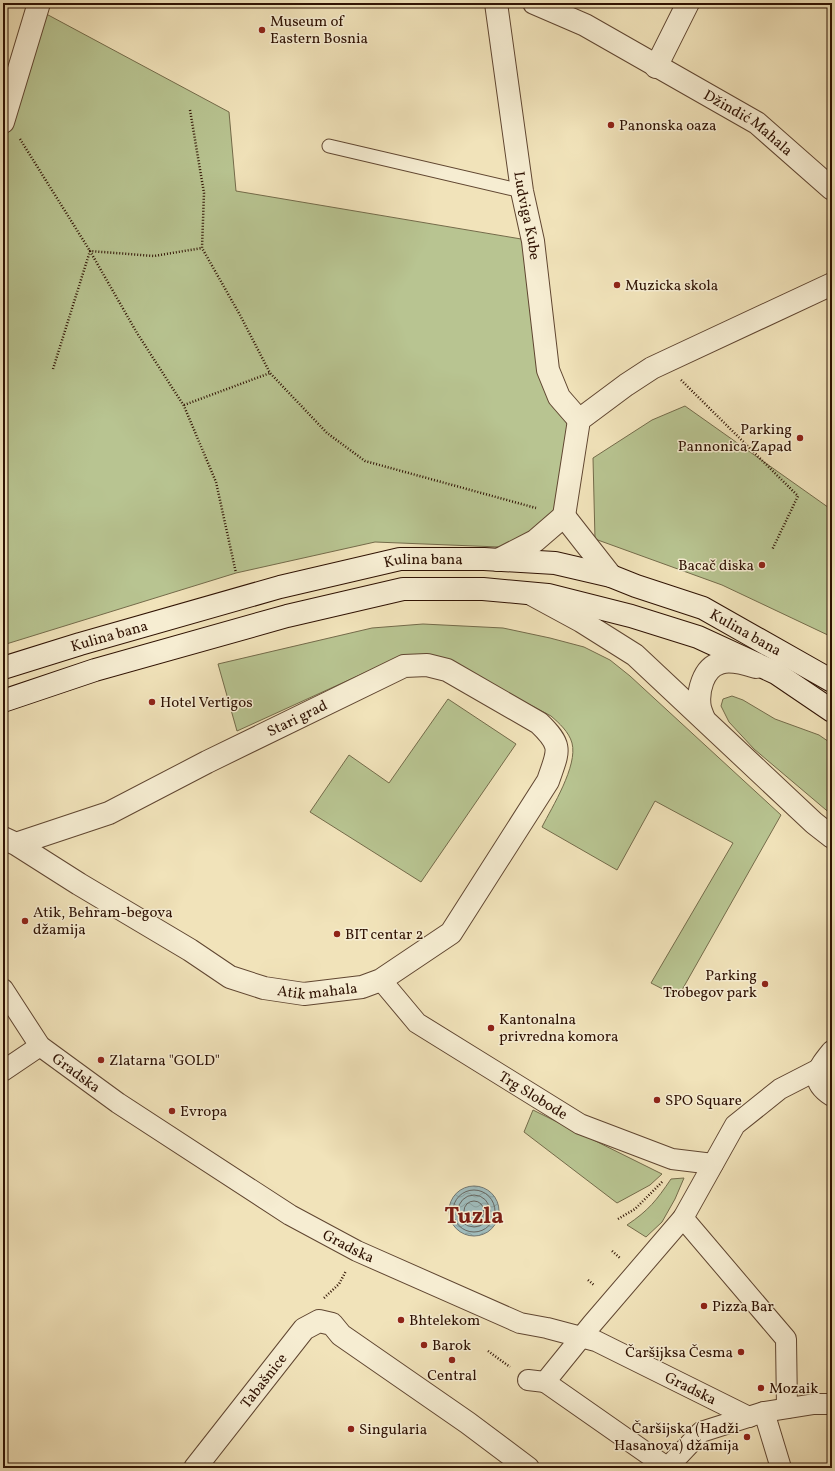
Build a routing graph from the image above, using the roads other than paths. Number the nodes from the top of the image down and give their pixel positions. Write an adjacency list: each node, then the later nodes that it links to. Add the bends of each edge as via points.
1 (39, 3): 6 (street)
2 (496, 3): 9 (street, Ludviga Kube)
3 (534, 3): 5 (street, Džindić Mahala, via 585,25)
4 (688, 3): 5 (street)
5 (656, 67): 8 (street, Džindić Mahala, via 757,123)
6 (4, 118)
7 (329, 146): 9 (lane)
8 (832, 189)
9 (522, 191): 11 (street, Ludviga Kube, via 532,241 548,370 559,397)
10 (832, 284): 11 (street, via 665,361 626,385)
11 (579, 420): 12 (street)
12 (564, 516): 13 (street, via 535,541); 14 (street)
13 (498, 560): 14 (street, Kulina bana, via 555,563); 16 (street, Kulina bana, via 400,559 280,587)
14 (611, 576): 18 (street, Kulina bana, via 703,608)
15 (531, 594): 17 (street, Kulina bana, via 548,595 624,614 698,637); 19 (street, Kulina bana, via 483,589 403,589 287,616 95,670); 21 (street, via 581,621 635,655)
16 (3, 668)
17 (776, 674): 20 (street, Kulina bana); 21 (street, via 748,664 720,662 704,679 699,693)
18 (832, 681)
19 (3, 701)
20 (832, 710)
21 (704, 719): 23 (street)
22 (556, 756): 24 (street, Stari grad, via 557,747 550,734 539,723 447,670 427,664 404,666 109,812); 25 (street, Atik mahala, via 548,781 451,933)
23 (832, 838)
24 (10, 841): 25 (street, Atik mahala, via 230,977 264,988 304,994 362,987)
25 (381, 980): 32 (street, Trg Slobode, via 417,1024 580,1124 672,1159)
26 (3, 989): 27 (street, Gradska)
27 (40, 1046): 30 (street); 34 (street, Gradska, via 118,1103 290,1215 357,1251 520,1323)
28 (832, 1052): 29 (street)
29 (819, 1069): 31 (street, via 819,1081 825,1091); 32 (street, via 780,1088 735,1125)
30 (3, 1070)
31 (832, 1095)
32 (713, 1164): 33 (street)
33 (683, 1218): 34 (street); 36 (street, via 786,1339)
34 (581, 1336): 37 (street, Gradska); 40 (street, via 537,1381)
35 (832, 1404): 36 (street)
36 (787, 1408): 37 (street)
37 (756, 1414): 40 (street, via 701,1432); 41 (street)
38 (195, 1468): 39 (street, Tabašnice, via 304,1329 319,1321 332,1324 341,1335)
39 (528, 1468)
40 (667, 1468)
41 (781, 1468)

